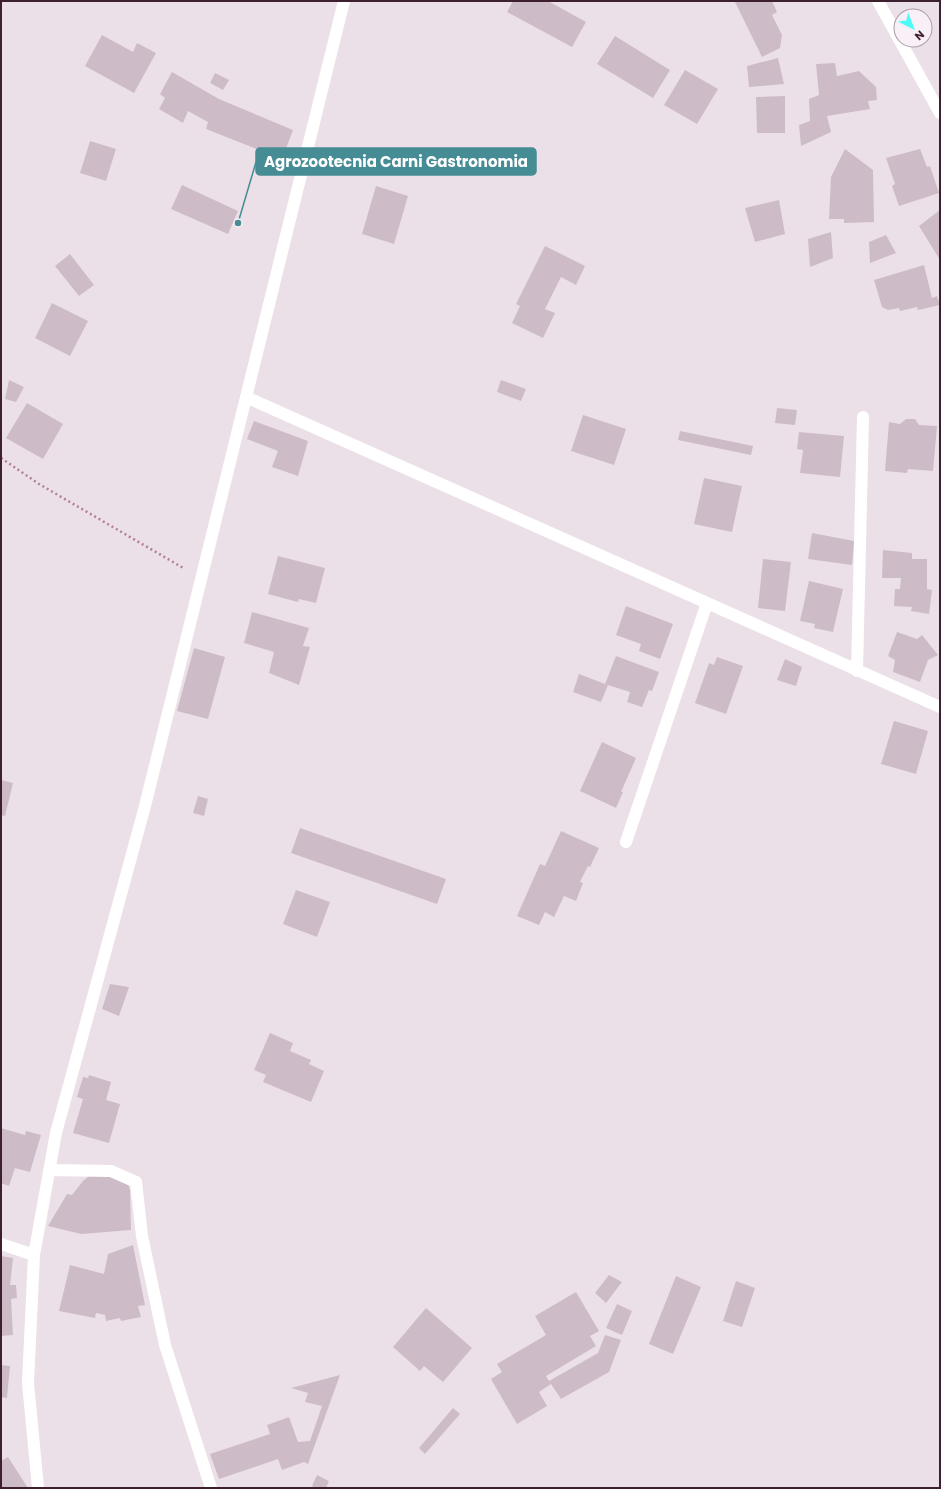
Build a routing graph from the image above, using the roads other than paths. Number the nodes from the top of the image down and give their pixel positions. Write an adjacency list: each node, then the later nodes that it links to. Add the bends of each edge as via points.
1 (344, 1): 4 (street)
2 (878, 1): 3 (street)
3 (940, 113)
4 (246, 397): 6 (street); 10 (street, via 145,806 56,1133)
5 (863, 417): 7 (street)
6 (707, 603): 7 (street); 9 (street)
7 (857, 671): 8 (street)
8 (940, 707)
9 (626, 842)
10 (49, 1170): 12 (street); 14 (street, via 111,1171 136,1182 142,1236 164,1346)
11 (1, 1244): 12 (street)
12 (34, 1255): 13 (street, via 28,1383)
13 (38, 1488)
14 (211, 1488)

